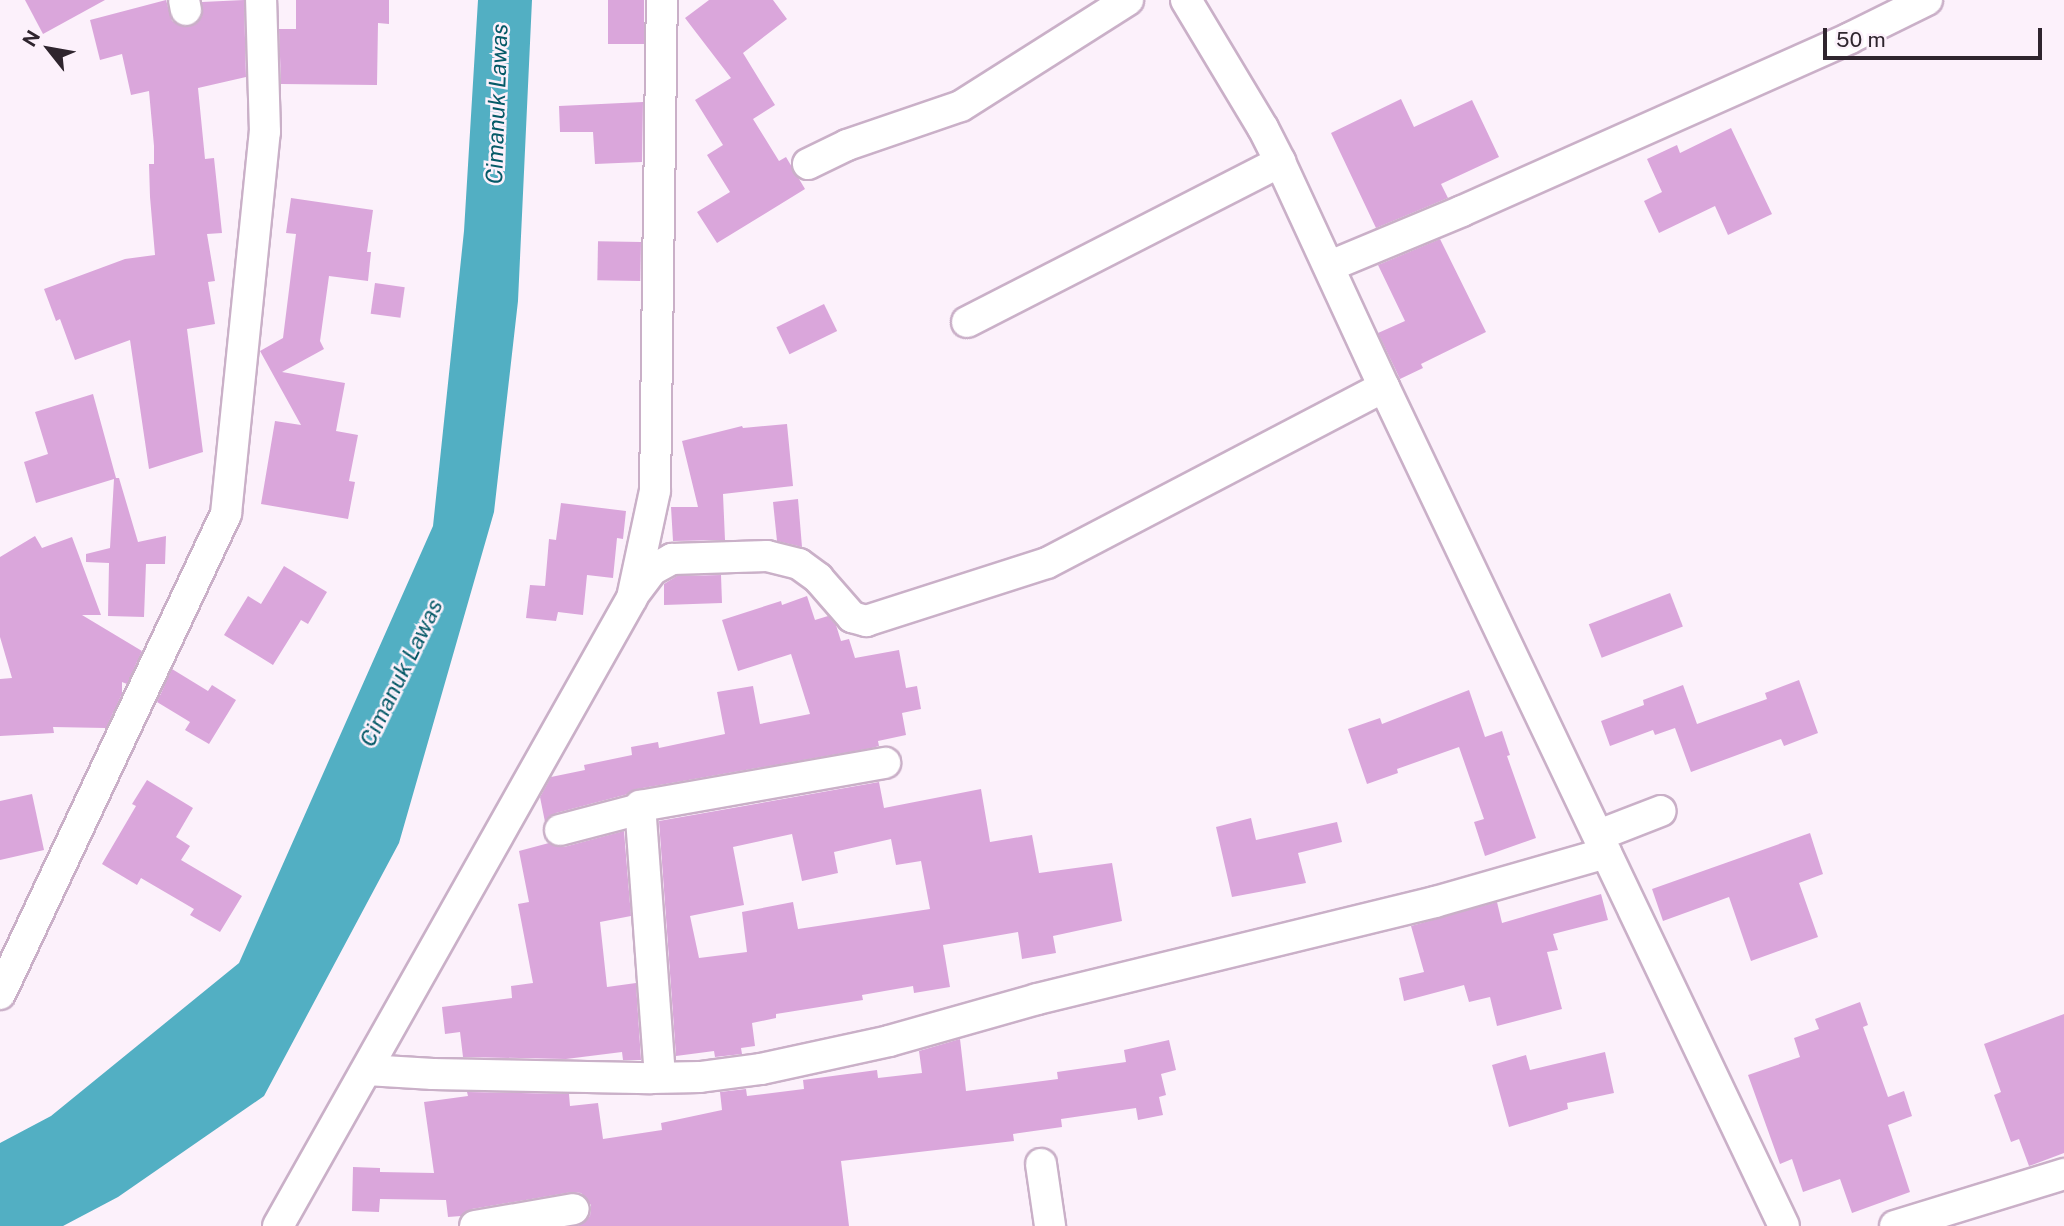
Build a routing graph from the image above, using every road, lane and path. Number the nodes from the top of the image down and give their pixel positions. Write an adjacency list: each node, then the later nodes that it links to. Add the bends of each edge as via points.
1 (261, 0): 17 (street, via 265,132 226,514)
2 (1128, 0): 7 (street, via 961,106 846,145)
3 (1186, 0): 6 (street)
4 (1927, 0): 8 (street, via 1487,200)
5 (668, 4): 11 (street, via 655,491)
6 (1280, 162): 8 (street); 9 (street)
7 (808, 164)
8 (1330, 266): 10 (street)
9 (967, 322)
10 (1384, 387): 11 (street, via 1047,564 866,621 852,617 818,578 799,564 767,556 672,559 652,569); 16 (street)
11 (632, 598): 18 (street)
12 (885, 763): 13 (street, via 648,803)
13 (640, 809): 15 (street); 19 (street)
14 (1661, 811): 16 (street)
15 (560, 830)
16 (1602, 844): 19 (street, via 1435,902 1037,999 889,1041 761,1069); 26 (street)
17 (0, 994)
18 (367, 1070): 19 (street); 23 (street)
19 (660, 1077)
20 (1041, 1164): 25 (street)
21 (2064, 1174): 27 (street)
22 (574, 1209): 24 (street)
23 (278, 1226)
24 (475, 1226)
25 (1050, 1226)
26 (1784, 1226)
27 (1895, 1226)

